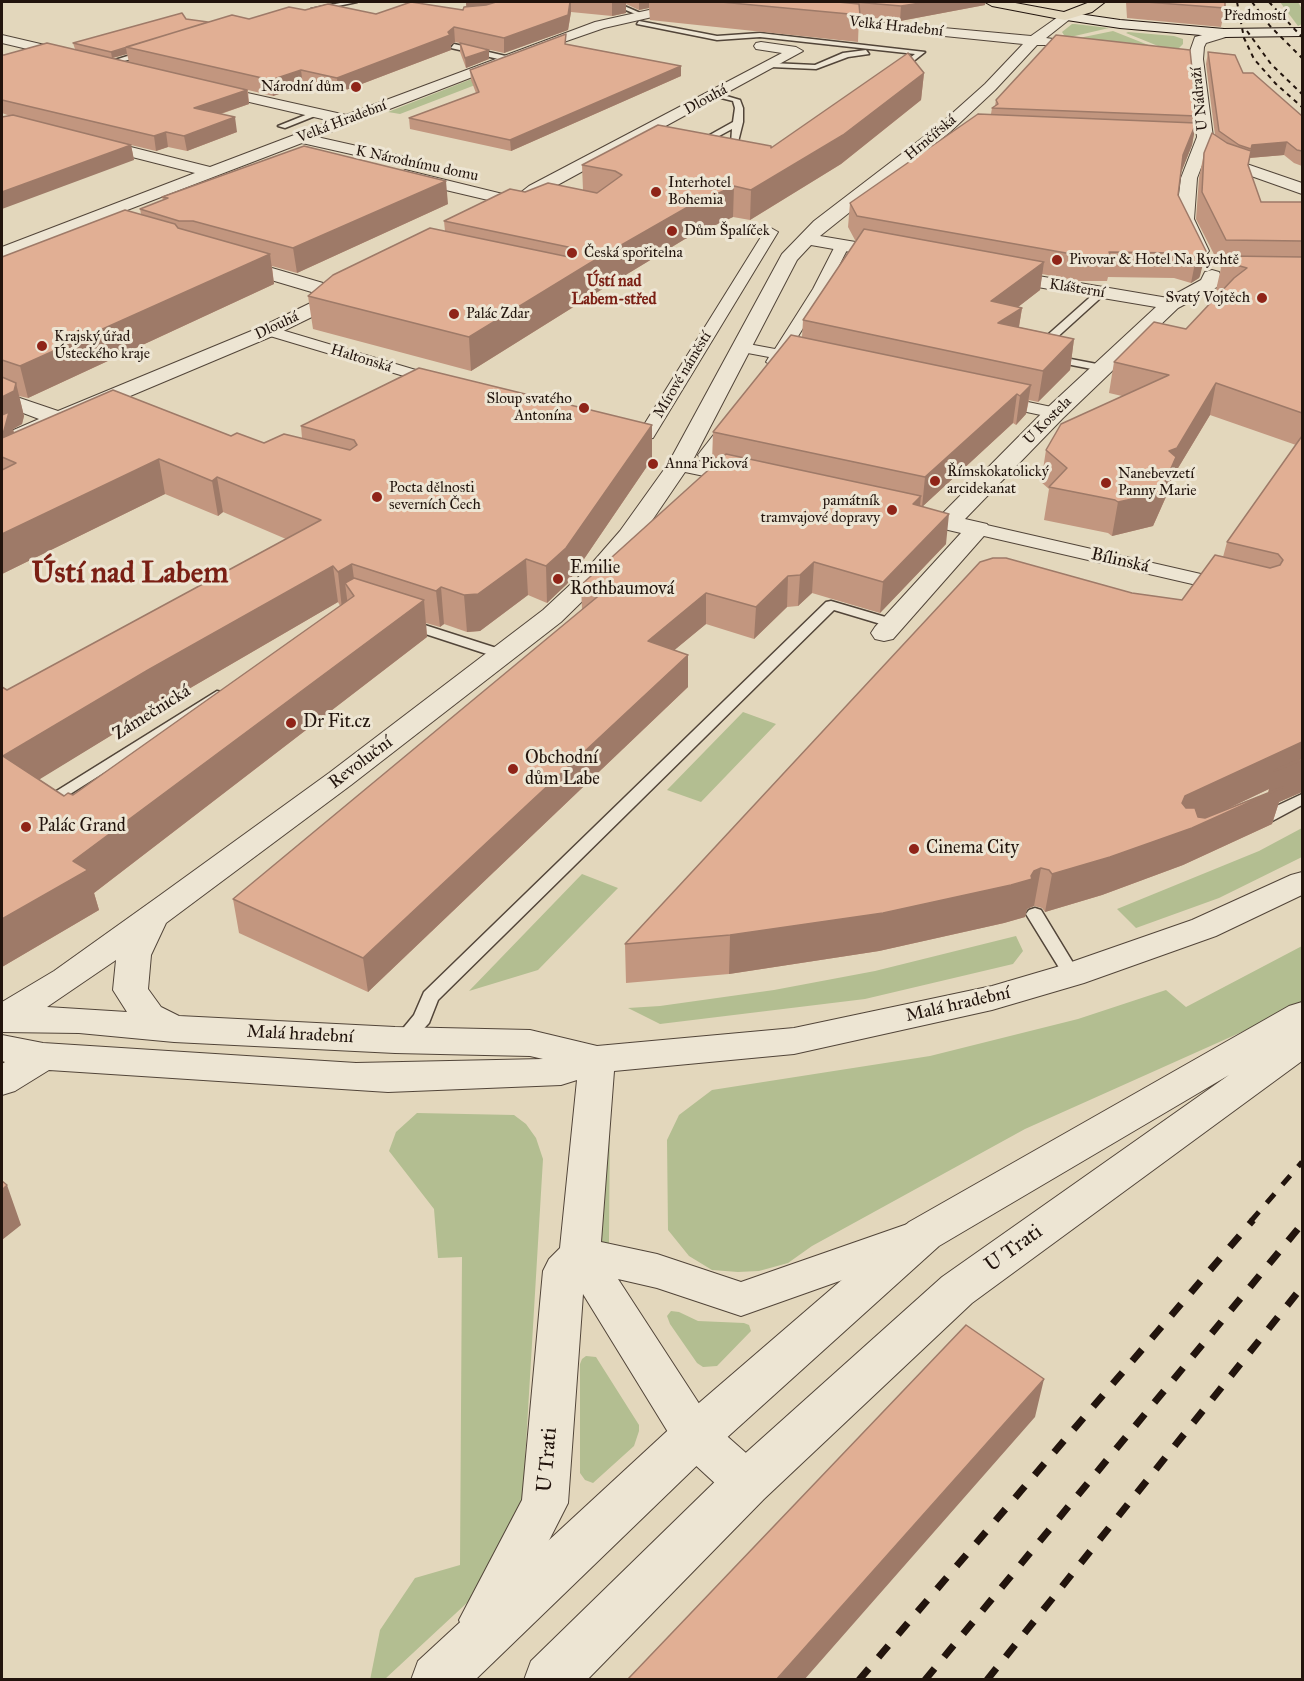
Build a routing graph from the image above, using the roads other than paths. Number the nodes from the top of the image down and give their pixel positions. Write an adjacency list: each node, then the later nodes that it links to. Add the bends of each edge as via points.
1 (354, 2): 7 (lane)
2 (610, 2): 13 (lane)
3 (992, 2): 10 (main road)
4 (1079, 2): 10 (main road)
5 (1098, 2): 10 (main road)
6 (700, 4): 13 (street, Velká Hradební)
7 (325, 8): 8 (lane); 11 (lane)
8 (301, 10)
9 (861, 12): 14 (street)
10 (1065, 16): 16 (street, Předmostí); 18 (street)
11 (311, 18)
12 (800, 18): 14 (street, Velká Hradební)
13 (642, 19): 25 (street, Velká Hradební, via 600,25); 30 (lane, via 717,38 760,34 921,52)
14 (845, 23): 18 (street, Velká Hradební)
15 (1302, 32): 16 (street, Předmostí)
16 (1224, 33): 26 (street, U Nádraží, via 1200,39)
17 (2, 39): 27 (street)
18 (1033, 41): 19 (street); 52 (street, Hrnčířská, via 950,124)
19 (1063, 44)
20 (163, 46): 27 (lane)
21 (454, 46): 25 (lane)
22 (761, 46): 28 (street, Dlouhá, via 796,51)
23 (1133, 52): 26 (street, U Nádraží)
24 (886, 54): 28 (lane, via 856,53 807,68)
25 (507, 58): 34 (street, Velká Hradební)
26 (1200, 60): 40 (street, U Nádraží)
27 (95, 61): 29 (street)
28 (771, 65): 32 (street, Dlouhá)
29 (141, 72)
30 (892, 77)
31 (188, 83): 33 (street)
32 (716, 94): 35 (lane, via 736,100); 47 (street, Dlouhá)
33 (316, 114): 34 (street); 36 (lane)
34 (347, 120): 38 (street, Velká Hradební)
35 (739, 122): 42 (lane); 43 (lane, via 734,141)
36 (282, 126)
37 (76, 138): 44 (street)
38 (300, 138): 41 (street, Velká Hradební); 47 (street, K Národnímu domu)
39 (1186, 138): 40 (street)
40 (1204, 139): 45 (street, U Nádraží); 46 (street, U Nádraží, via 1212,153 1229,163); 58 (street, via 1189,178 1185,219)
41 (279, 146): 44 (street, Velká Hradební); 47 (street, K Národnímu domu, via 492,195)
42 (689, 149)
43 (753, 155)
44 (210, 172): 49 (street, Velká Hradební)
45 (1302, 175)
46 (1302, 189)
47 (531, 197): 48 (street, Dlouhá)
48 (496, 218)
49 (86, 220): 50 (lane); 54 (street, Velká Hradební)
50 (104, 226)
51 (771, 232): 76 (street, Mírové náměstí, via 647,434)
52 (813, 232): 56 (street); 65 (street, via 789,258)
53 (841, 248): 66 (street)
54 (2, 253)
55 (217, 258): 62 (street)
56 (912, 258)
57 (978, 271): 61 (street, Klášterní)
58 (1212, 276): 59 (street); 63 (street, U Kostela, via 1210,283)
59 (1234, 277)
60 (362, 285): 62 (street, Dlouhá)
61 (1101, 293): 63 (street, Klášterní); 68 (lane, via 1032,354)
62 (342, 295): 75 (street, Dlouhá, via 123,400)
63 (1171, 304): 68 (street, U Kostela)
64 (275, 333): 70 (street, Haltonská, via 446,384)
65 (743, 348): 66 (street); 79 (street)
66 (781, 353): 67 (street); 69 (street)
67 (829, 363)
68 (1102, 368): 74 (street, U Kostela)
69 (768, 372)
70 (415, 391)
71 (976, 396): 74 (street)
72 (2, 398): 75 (street)
73 (742, 408): 78 (street)
74 (1054, 413): 82 (street, U Kostela)
75 (59, 419): 77 (street, Dlouhá)
76 (614, 426)
77 (2, 443)
78 (707, 455)
79 (680, 464): 80 (street); 87 (street, Revoluční, via 629,536 595,575)
80 (769, 483)
81 (881, 507): 82 (street)
82 (948, 522): 83 (street)
83 (978, 529): 84 (street, Bílinská); 86 (street)
84 (1250, 591)
85 (390, 618): 87 (lane)
86 (889, 629): 101 (lane, via 831,605 430,997 422,1018)
87 (504, 655): 95 (street, Revoluční)
88 (227, 688): 91 (lane, Zámečnická)
89 (1302, 781): 92 (lane)
90 (1302, 799): 93 (lane)
91 (50, 800)
92 (1248, 809)
93 (1245, 827)
94 (1302, 882): 97 (street, Malá hradební, via 1204,928)
95 (155, 913): 99 (street, Revoluční, via 66,979); 100 (street, via 134,955 130,990 148,1016)
96 (1035, 914): 97 (lane)
97 (1072, 975): 105 (street, Malá hradební, via 992,998 794,1041)
98 (1302, 1015): 107 (street, U Trati)
99 (2, 1019): 100 (street, Malá hradební, via 80,1020)
100 (175, 1029): 105 (street, Malá hradební, via 530,1043)
101 (409, 1032)
102 (1302, 1040): 110 (street, U Trati, via 957,1290)
103 (2, 1048): 104 (street)
104 (43, 1056): 105 (street, Malá hradební, via 388,1078 561,1072); 106 (street)
105 (597, 1059): 108 (street)
106 (2, 1081)
107 (924, 1234): 108 (street, U Trati, via 741,1299 657,1271); 109 (street, U Trati)
108 (580, 1254): 109 (street); 111 (street, U Trati, via 564,1271 544,1503)
109 (695, 1436): 110 (street); 111 (street, U Trati)
110 (747, 1484): 112 (street, U Trati)
111 (451, 1666)
112 (550, 1680)

